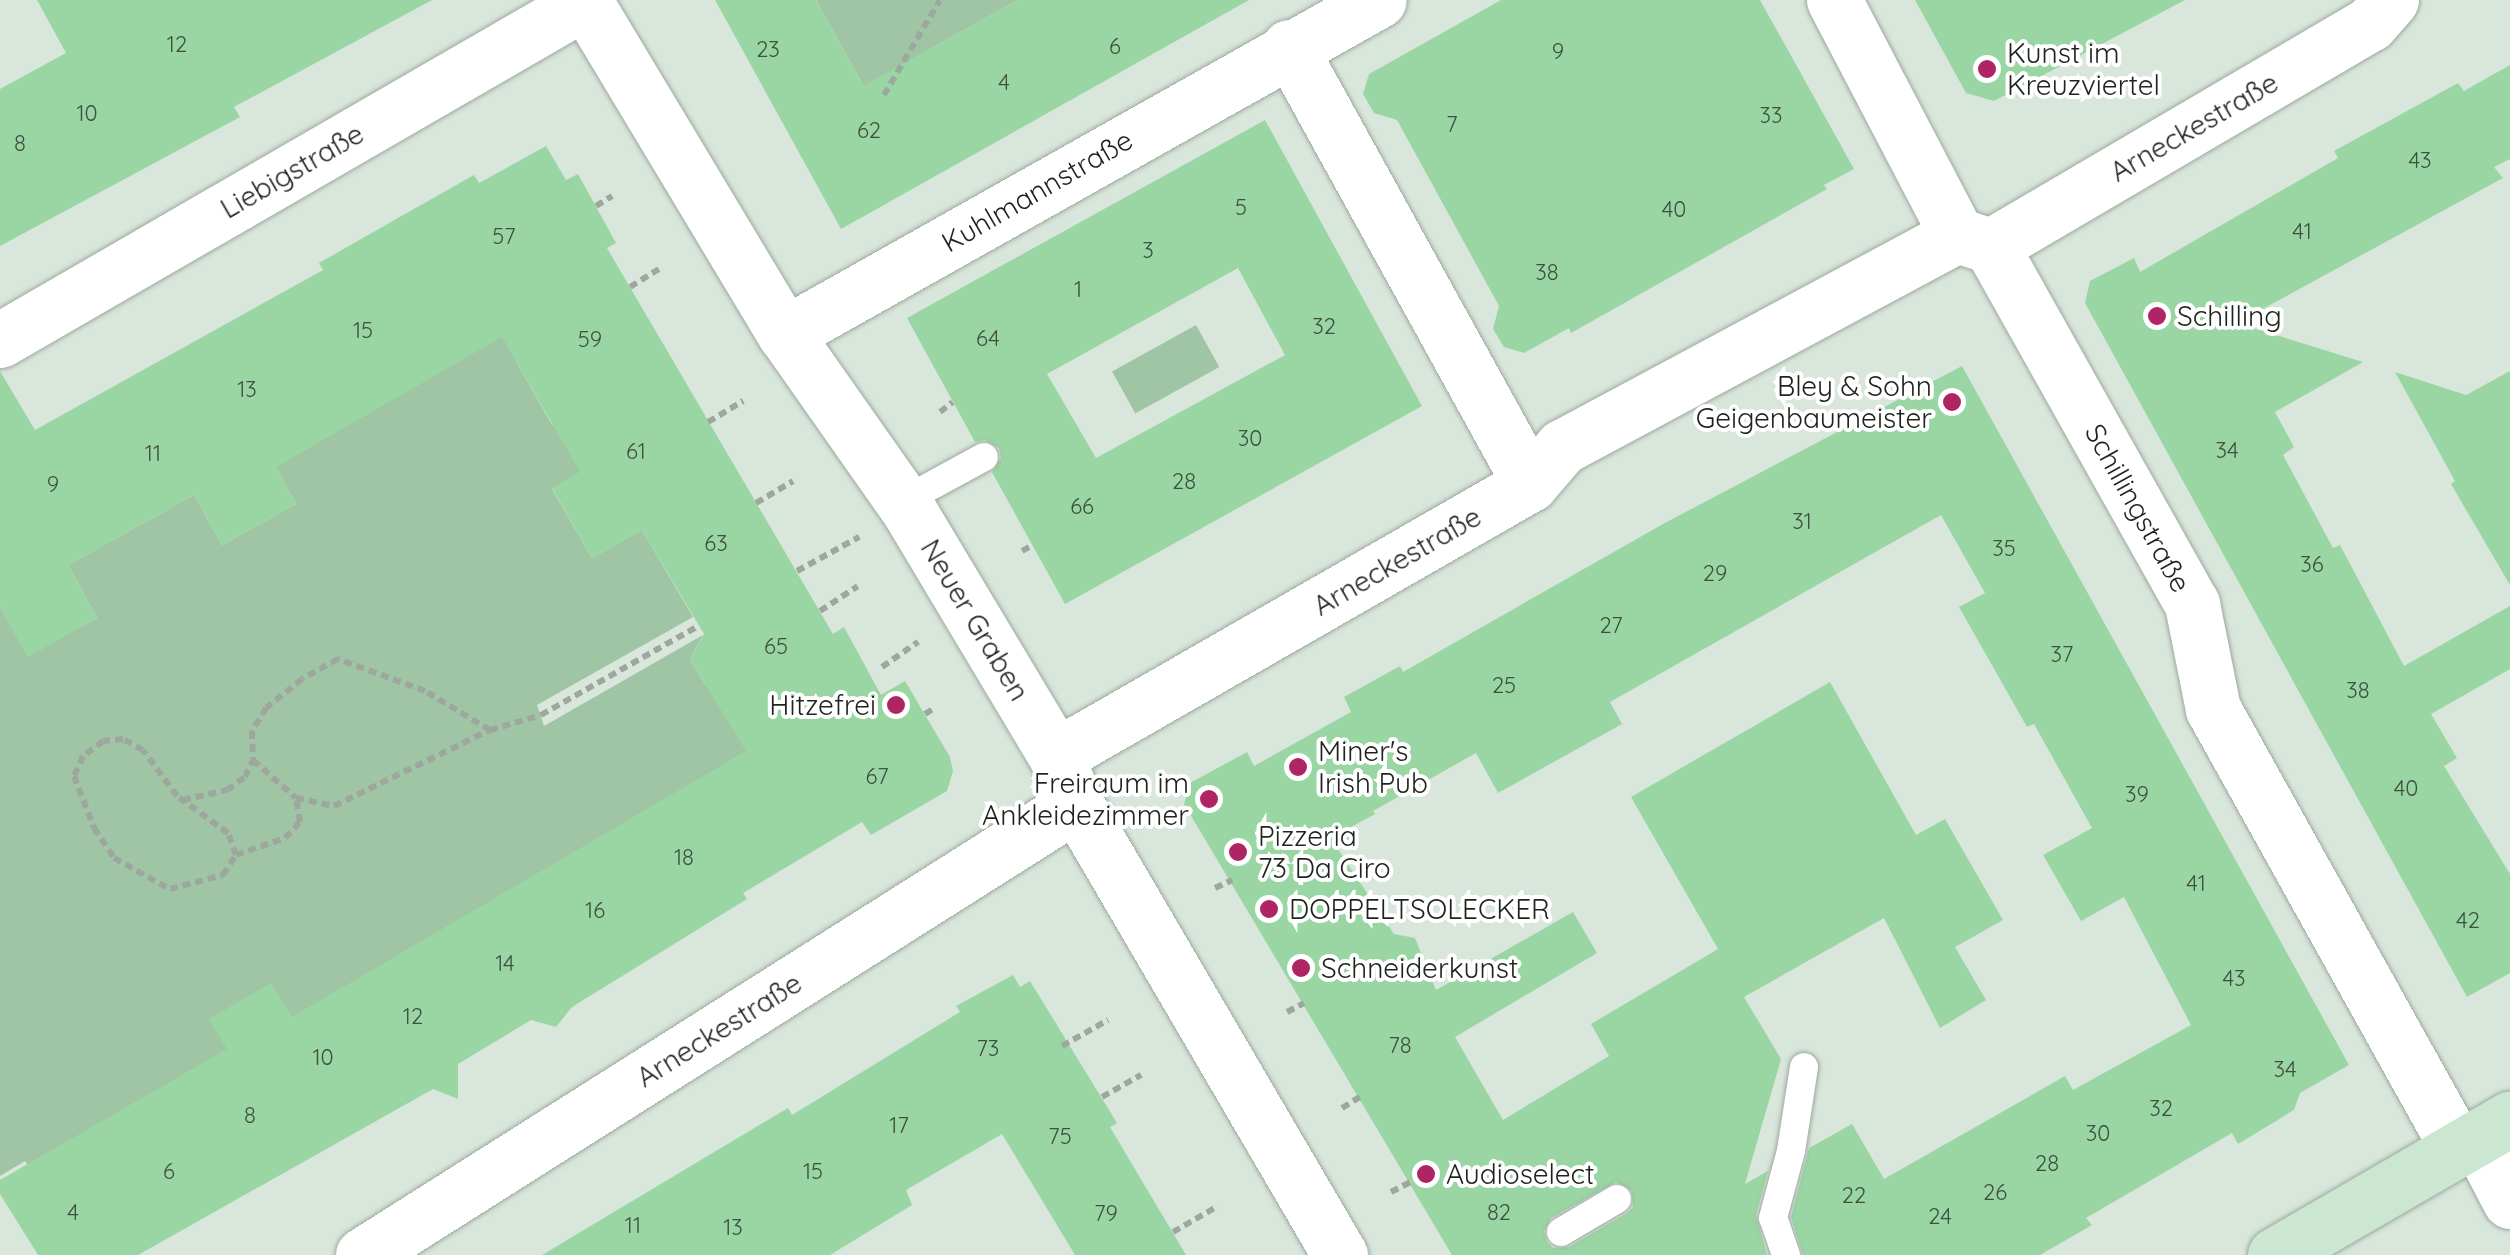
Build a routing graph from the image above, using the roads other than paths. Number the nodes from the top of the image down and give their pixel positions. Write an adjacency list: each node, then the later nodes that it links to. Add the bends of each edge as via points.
1 (1379, 0): 5 (street, Kuhlmannstraße)
2 (1834, 0): 6 (street, Schillingstraße)
3 (2391, 0): 6 (street, Arneckestraße, via 2370,24)
4 (584, 1): 7 (street, Neuer Graben); 8 (street, Liebigstraße)
5 (1290, 48): 7 (street, Kuhlmannstraße); 10 (street)
6 (1974, 240): 10 (street, Arneckestraße, via 1562,448); 14 (street, Schillingstraße, via 2192,604 2214,708)
7 (785, 334): 11 (street, Neuer Graben)
8 (0, 340)
9 (984, 458): 11 (lane)
10 (1530, 484): 12 (street, Arneckestraße)
11 (902, 501): 12 (street, Neuer Graben)
12 (1066, 780): 18 (street, Arneckestraße); 19 (street, Neuer Graben)
13 (1804, 1068): 20 (lane, via 1792,1151 1773,1218)
14 (2482, 1135): 16 (street, Schillingstraße); 21 (main road)
15 (1618, 1199): 17 (lane)
16 (2510, 1201)
17 (1562, 1232)
18 (363, 1255)
19 (1340, 1255)
20 (1786, 1255)
21 (2276, 1255)

